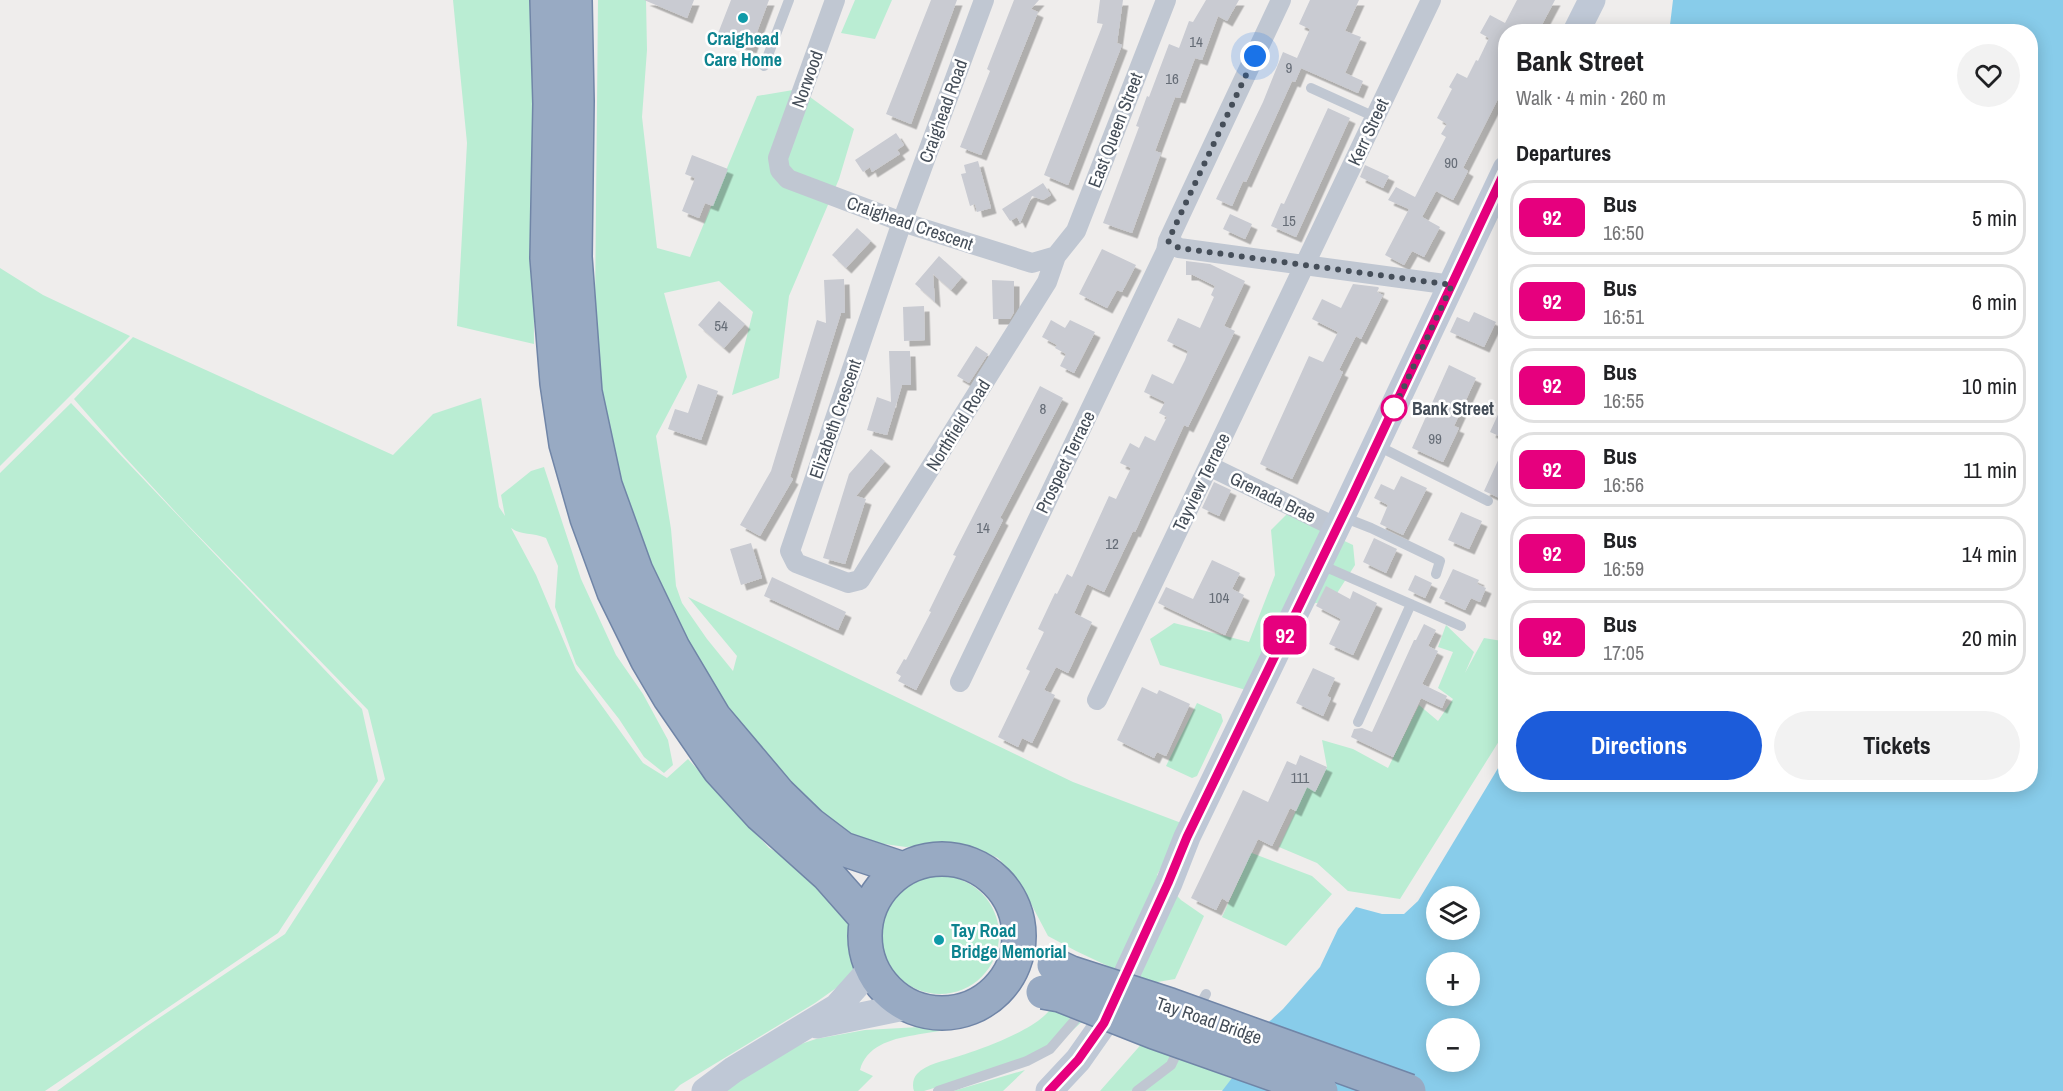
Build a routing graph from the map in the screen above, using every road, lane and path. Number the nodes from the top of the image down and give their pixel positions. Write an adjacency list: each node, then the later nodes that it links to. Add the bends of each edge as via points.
1 (547, 0): 34 (highway, via 547,258 566,444 587,518 614,592 669,698 719,769 761,815 828,875)
2 (575, 0): 33 (highway, via 575,257 585,392 605,485 636,570 673,648 714,717 780,794 843,849)
3 (789, 0): 11 (lane)
4 (835, 0): 14 (street, Norwood)
5 (984, 0): 16 (street, Craighead Road)
6 (1166, 0): 18 (street, East Queen Street, via 1076,231)
7 (1281, 0): 17 (street, Prospect Terrace)
8 (1431, 0): 13 (street, Kerr Street)
9 (1592, 0): 10 (main road)
10 (1580, 24)
11 (764, 66)
12 (1311, 88): 13 (lane)
13 (1375, 117): 19 (street, Kerr Street)
14 (778, 158): 16 (street, Craighead Crescent, via 780,170 788,179)
15 (1498, 196): 20 (main road)
16 (902, 222): 18 (street, Craighead Crescent, via 1032,262); 27 (street, Elizabeth Crescent, via 790,551 796,563)
17 (1168, 241): 19 (street, via 1179,248); 30 (street, Prospect Terrace)
18 (1056, 256): 27 (street, Northfield Road, via 1047,282 860,580)
19 (1305, 265): 20 (street); 22 (street, Tayview Terrace)
20 (1452, 285): 21 (main road)
21 (1376, 445): 23 (lane); 24 (main road)
22 (1209, 466): 24 (street, Grenada Brae); 31 (street, Tayview Terrace)
23 (1488, 501)
24 (1340, 522): 25 (main road); 26 (lane, via 1371,528 1440,561)
25 (1320, 564): 28 (lane); 45 (main road, via 1187,837 1104,1023 1078,1060)
26 (1436, 574)
27 (848, 583)
28 (1411, 604): 29 (lane); 32 (lane)
29 (1461, 626)
30 (960, 682)
31 (1097, 700)
32 (1358, 722)
33 (903, 869): 34 (highway, via 886,881); 35 (highway, via 931,859 958,860 980,868 1003,888 1013,906)
34 (866, 918): 36 (highway, via 864,935)
35 (1019, 931): 37 (highway, Tay Road Bridge); 38 (highway, via 1018,950)
36 (871, 969): 40 (highway, via 883,987); 42 (main road, via 837,1007)
37 (1049, 978): 38 (highway, Tay Road Bridge); 47 (highway, Tay Road Bridge, bridge, via 1060,995); 48 (highway, Tay Road Bridge, bridge, via 1071,973)
38 (1003, 983): 40 (highway, via 988,998 960,1011 939,1013)
39 (1206, 994): 46 (lane, via 1171,1065)
40 (909, 1006): 42 (main road)
41 (1075, 1020): 44 (lane, via 1050,1049 1027,1061)
42 (804, 1028): 43 (main road)
43 (705, 1091)
44 (938, 1091)
45 (1049, 1091)
46 (1137, 1091)
47 (1321, 1091)
48 (1409, 1091)

